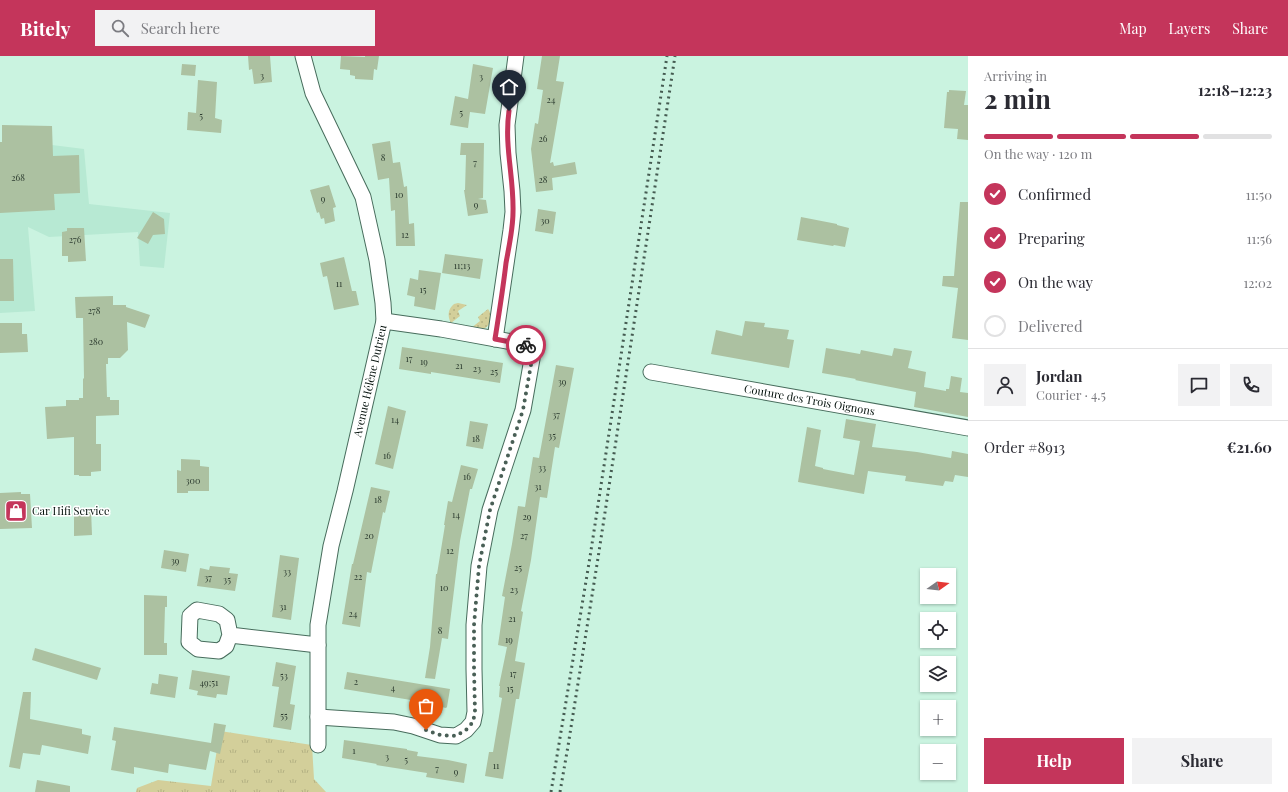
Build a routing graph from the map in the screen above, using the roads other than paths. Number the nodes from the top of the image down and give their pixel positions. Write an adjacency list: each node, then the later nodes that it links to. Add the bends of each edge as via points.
1 (303, 56): 3 (street, Avenue Hélène Dutrieu, via 313,93 363,197 377,260)
2 (516, 56): 4 (street, via 507,125 513,212)
3 (384, 321): 4 (street); 8 (street, Avenue Hélène Dutrieu, via 331,546 318,625)
4 (495, 339): 9 (street, via 532,348 532,359 523,410 490,510 479,566 474,625 473,722 456,736 440,735 394,722)
5 (651, 372): 6 (street, Couture des Trois Oignons)
6 (968, 428)
7 (230, 635): 8 (street)
8 (318, 645): 9 (street, Avenue Hélène Dutrieu)
9 (318, 717): 10 (street, Avenue Hélène Dutrieu)
10 (318, 745)

